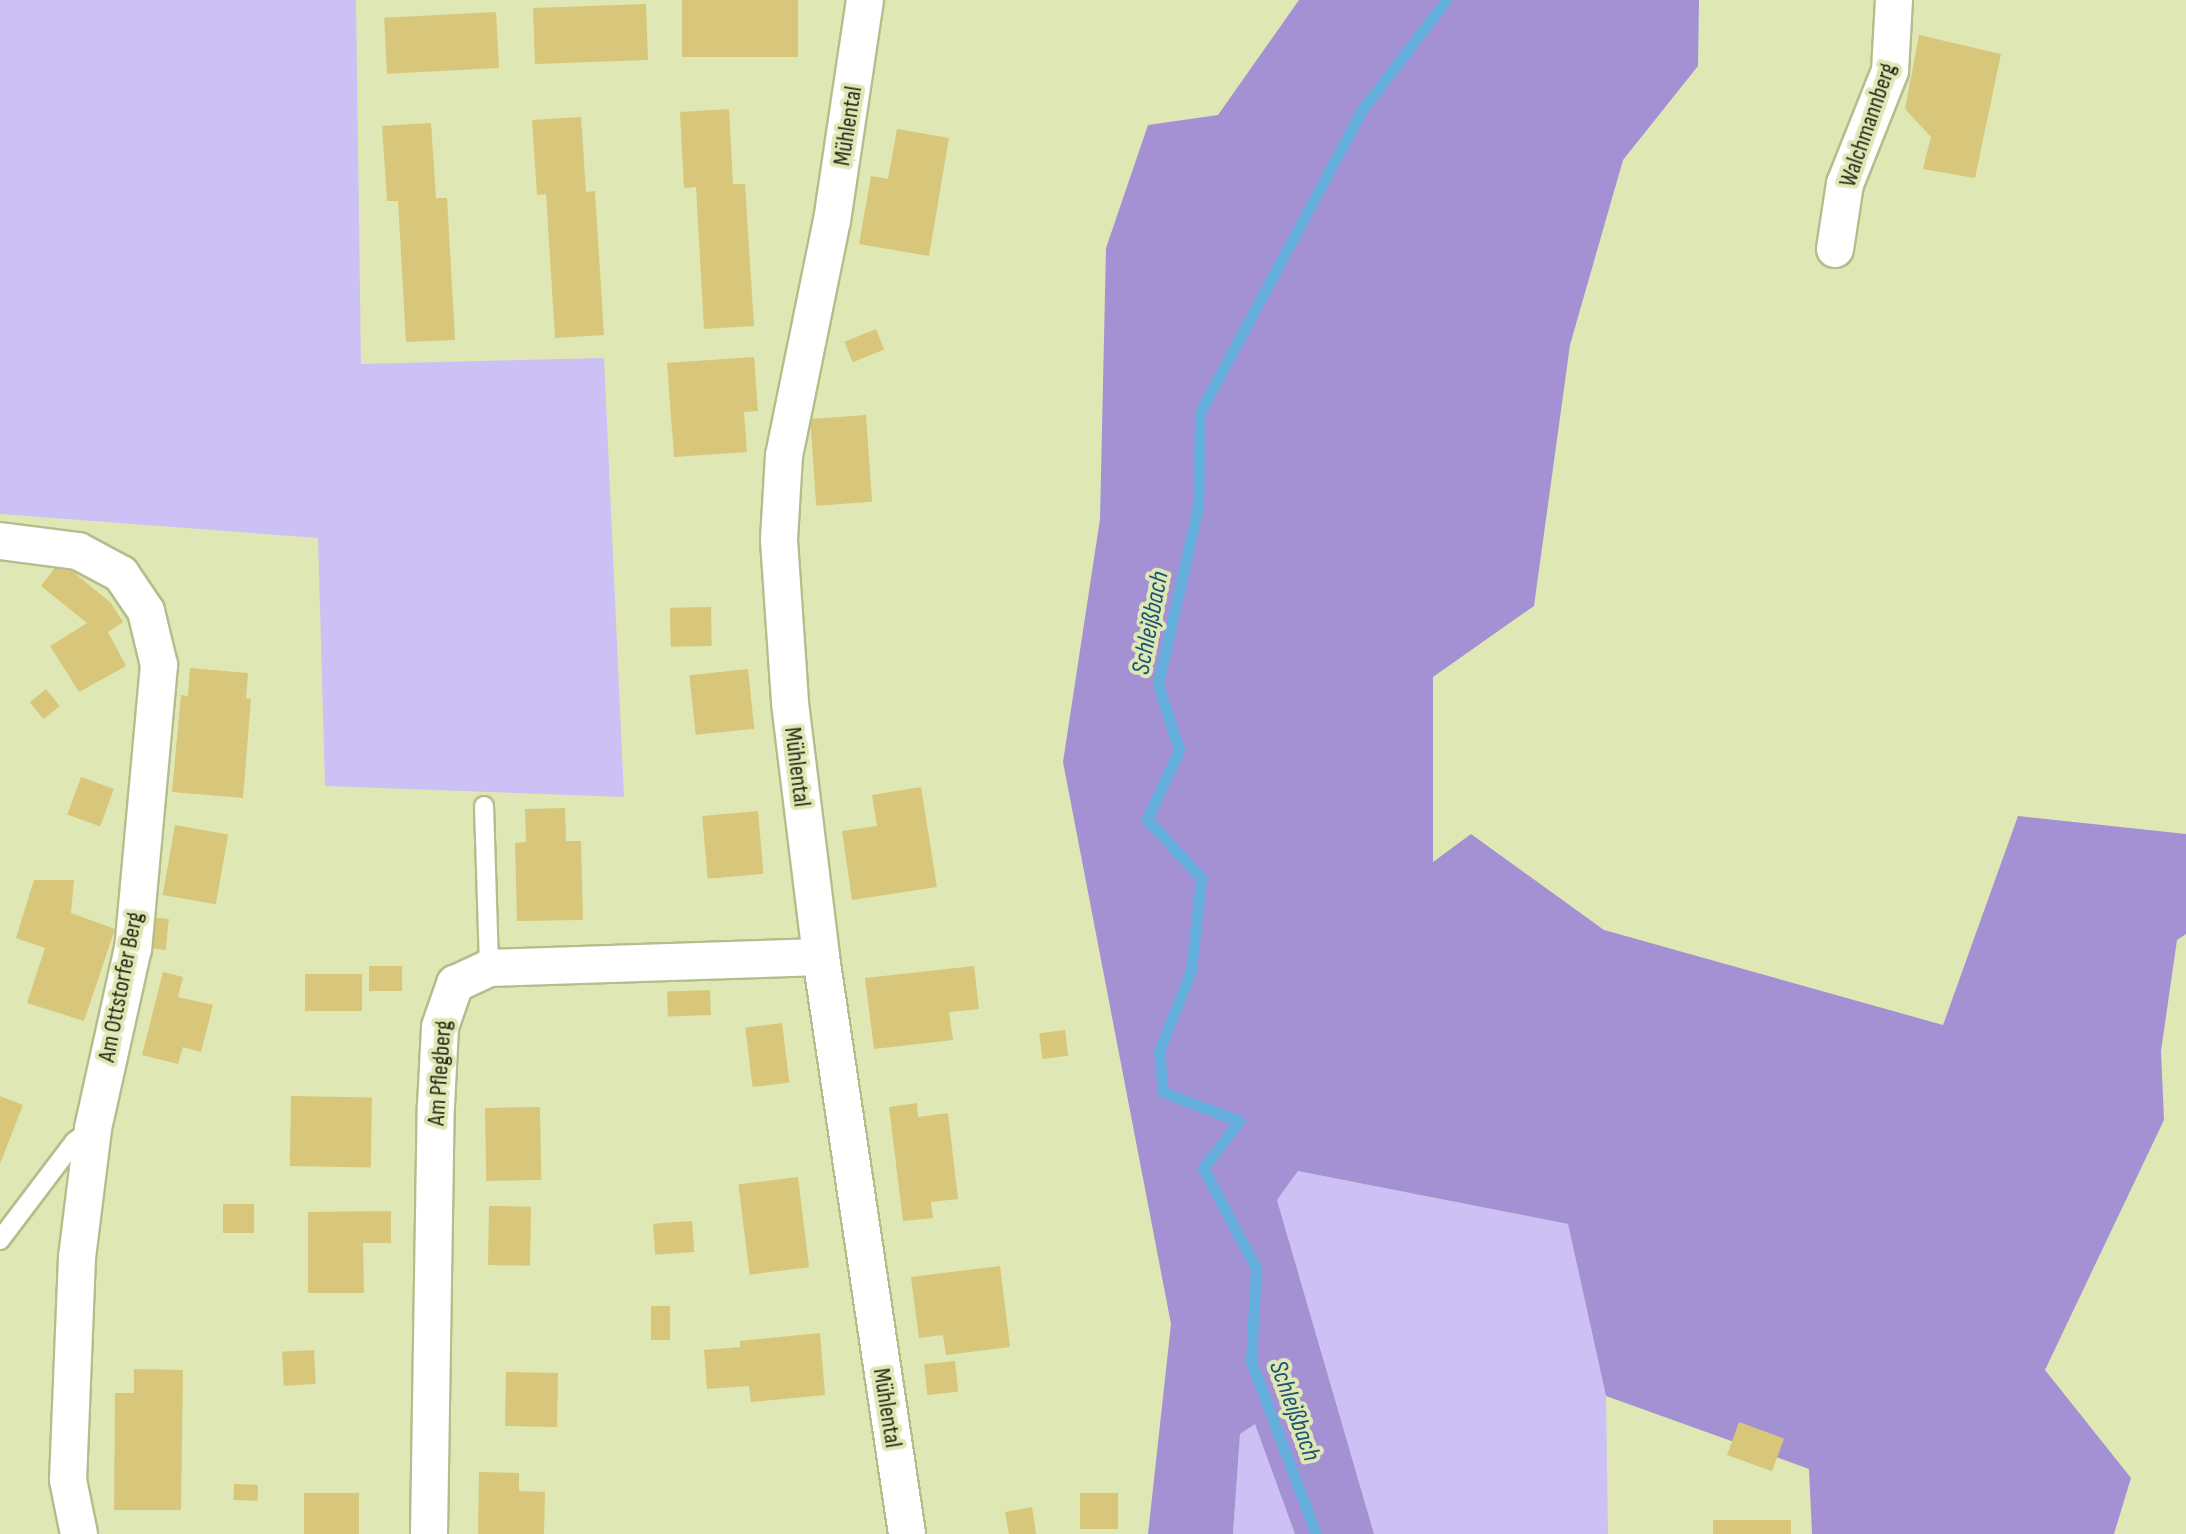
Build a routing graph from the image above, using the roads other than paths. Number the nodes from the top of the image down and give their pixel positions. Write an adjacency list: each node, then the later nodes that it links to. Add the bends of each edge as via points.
1 (865, 0): 6 (street, Mühlental, via 832,220 790,417 781,489 779,540 790,703)
2 (1894, 0): 3 (street, Walchmannberg, via 1890,71 1845,184)
3 (1835, 249)
4 (0, 541): 8 (street, Am Ottstorfer Berg, via 78,551 101,560 135,591 155,637 159,701 133,948)
5 (484, 806): 7 (lane)
6 (821, 957): 7 (street, Am Pflegberg); 12 (street, Mühlental)
7 (489, 968): 11 (street, Am Pflegberg, via 455,984 440,1027)
8 (93, 1129): 9 (lane, via 74,1142); 10 (street, Am Ottstorfer Berg, via 77,1257 69,1429 70,1504)
9 (0, 1240)
10 (79, 1534)
11 (429, 1534)
12 (907, 1534)

